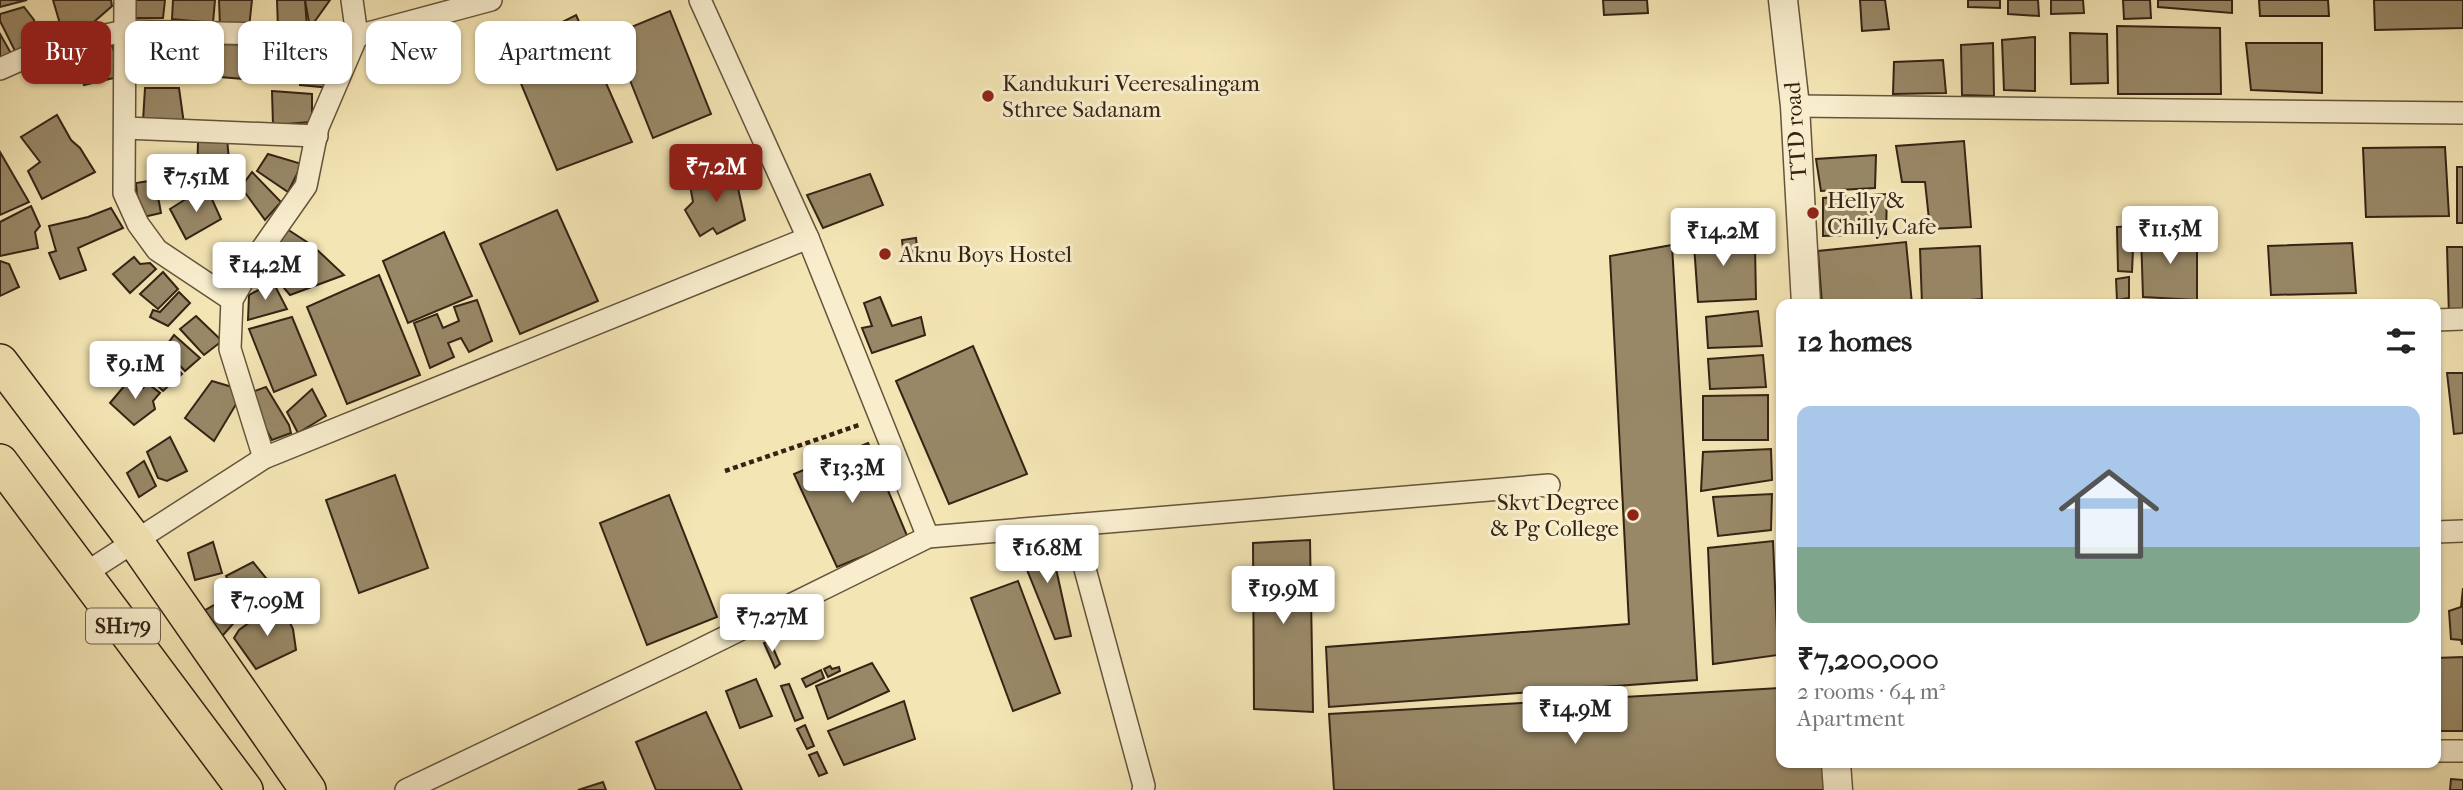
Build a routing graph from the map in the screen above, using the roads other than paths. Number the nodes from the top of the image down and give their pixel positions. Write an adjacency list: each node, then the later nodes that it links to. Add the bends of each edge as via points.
1 (125, 0): 6 (street)
2 (352, 0): 9 (street)
3 (491, 0): 9 (street)
4 (700, 0): 16 (street)
5 (1783, 0): 12 (street, TTD road)
6 (125, 21)
7 (125, 31): 10 (street, via 52,46)
8 (224, 33): 9 (street)
9 (357, 36): 15 (street)
10 (0, 69)
11 (125, 84): 14 (street)
12 (1795, 106): 13 (street); 17 (street, TTD road)
13 (2463, 113)
14 (125, 128): 15 (street); 18 (street, via 124,193 138,224 157,250)
15 (317, 136): 18 (street, via 306,186)
16 (808, 238): 22 (street); 28 (street)
17 (1806, 299)
18 (232, 300): 22 (street, via 230,349)
19 (2463, 319): 20 (street)
20 (2441, 320)
21 (0, 362): 29 (main road, SH179)
22 (264, 458): 29 (street)
23 (0, 462): 30 (main road, SH179)
24 (1549, 485): 25 (street)
25 (1073, 525): 28 (street); 37 (street)
26 (2463, 531): 27 (street)
27 (2441, 532)
28 (928, 537): 36 (street)
29 (135, 541): 30 (street); 35 (main road, SH179)
30 (84, 573): 34 (main road, SH179)
31 (2441, 751): 32 (street)
32 (2463, 751)
33 (1836, 768): 38 (street)
34 (245, 790)
35 (308, 790)
36 (406, 790)
37 (1143, 790)
38 (1838, 790)

